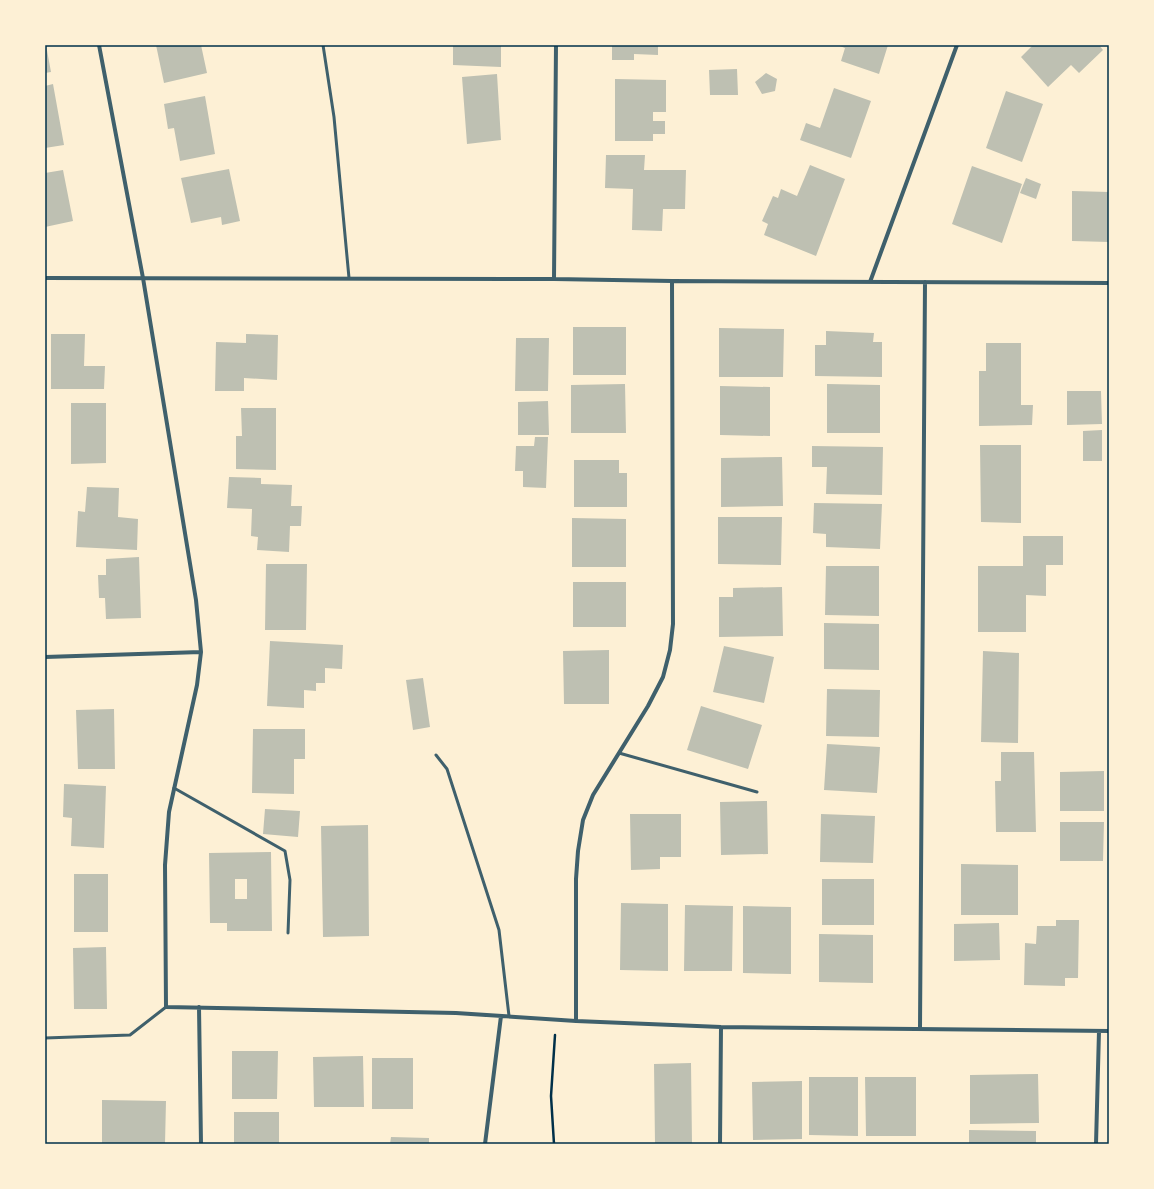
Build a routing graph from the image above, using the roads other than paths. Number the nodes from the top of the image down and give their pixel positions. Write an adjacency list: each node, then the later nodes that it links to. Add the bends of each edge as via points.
1 (99, 45): 6 (street)
2 (323, 45): 7 (lane, via 334,117)
3 (556, 45): 8 (street)
4 (957, 45): 10 (street)
5 (45, 278): 6 (street)
6 (144, 278): 7 (street); 13 (street, via 196,600)
7 (348, 278): 8 (street)
8 (554, 279): 9 (street)
9 (672, 281): 10 (street); 15 (street, via 673,624 663,677)
10 (870, 282): 11 (street)
11 (925, 282): 12 (street); 26 (street)
12 (1109, 283)
13 (201, 652): 14 (street); 17 (street, via 197,685)
14 (45, 657)
15 (619, 753): 18 (lane); 24 (street, via 593,795 583,820 578,851)
16 (436, 755): 23 (lane, via 447,769 499,930)
17 (174, 788): 19 (lane, via 285,851 290,880); 20 (street, via 169,812 165,865)
18 (757, 792)
19 (288, 933)
20 (166, 1007): 21 (street); 29 (lane, via 130,1035)
21 (199, 1007): 22 (street); 30 (street)
22 (501, 1016): 23 (street); 31 (street)
23 (509, 1016): 24 (street)
24 (576, 1021): 25 (street)
25 (722, 1027): 26 (street); 32 (street)
26 (920, 1029): 27 (street)
27 (1099, 1031): 28 (street); 33 (street)
28 (1109, 1031)
29 (45, 1038)
30 (201, 1144)
31 (485, 1144)
32 (720, 1144)
33 (1096, 1144)

